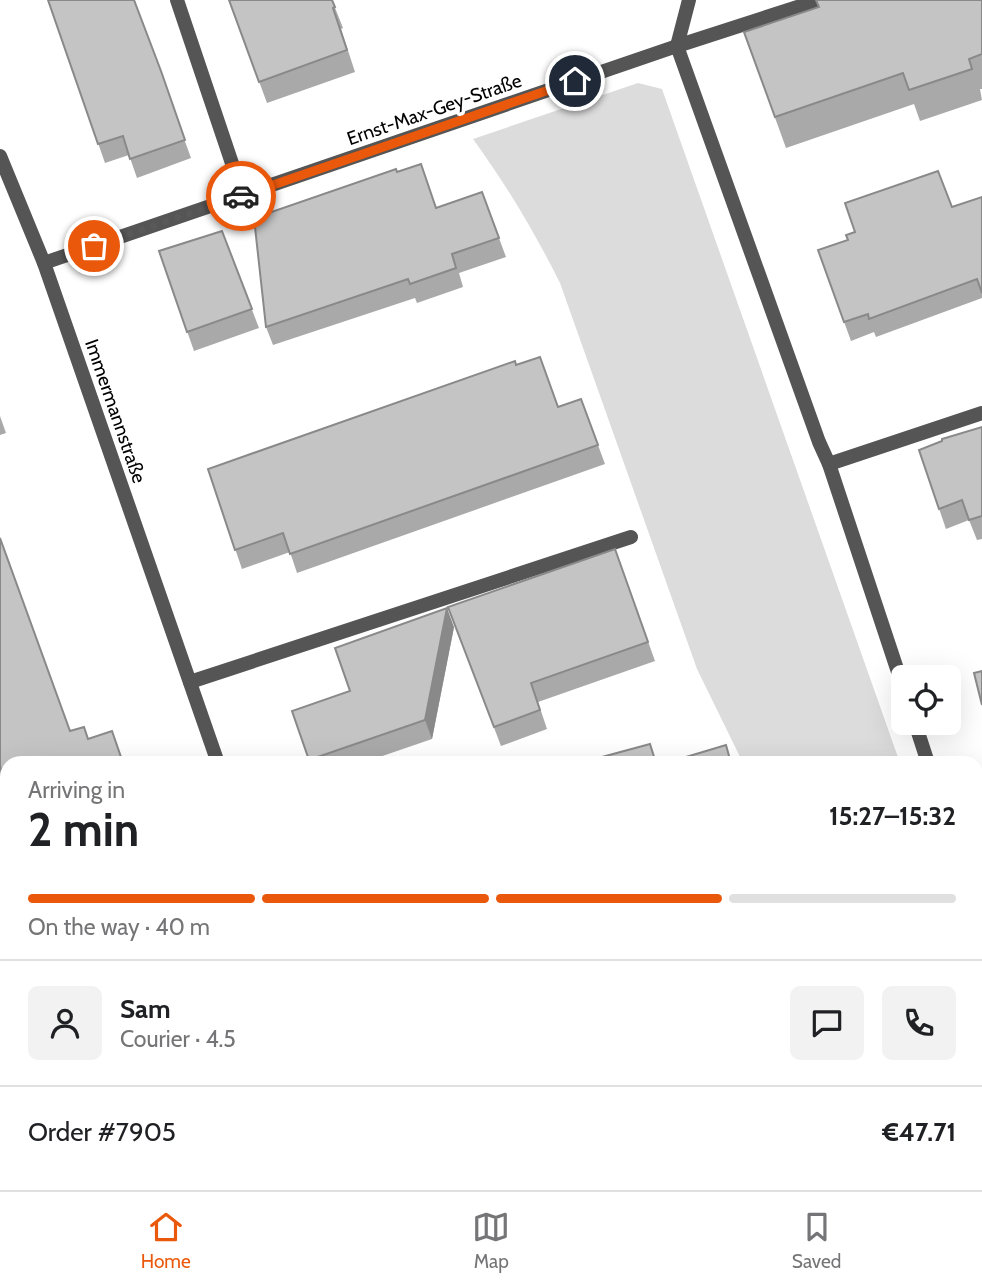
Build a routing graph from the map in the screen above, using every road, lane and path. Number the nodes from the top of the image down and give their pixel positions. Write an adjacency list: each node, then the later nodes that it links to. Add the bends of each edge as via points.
1 (177, 0): 6 (street)
2 (689, 0): 4 (street)
3 (819, 0): 4 (street, Ernst-Max-Gey-Straße)
4 (677, 46): 6 (street, Ernst-Max-Gey-Straße); 9 (street)
5 (0, 156): 7 (street, Immermannstraße)
6 (243, 196): 7 (street, Ernst-Max-Gey-Straße)
7 (44, 263): 12 (street, Immermannstraße)
8 (982, 413): 9 (street)
9 (830, 464): 11 (street)
10 (631, 537): 12 (street)
11 (896, 665)
12 (190, 682): 14 (street, Immermannstraße)
13 (919, 735): 15 (street)
14 (216, 756)
15 (926, 756)

